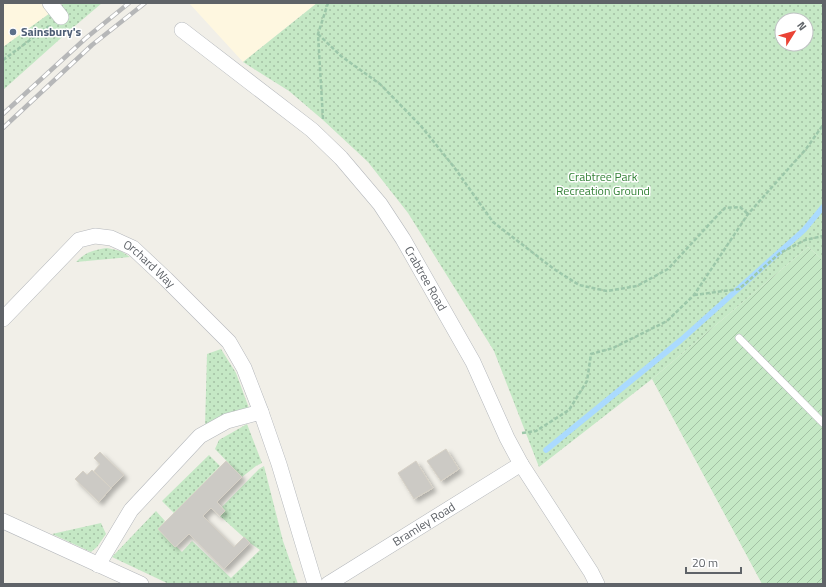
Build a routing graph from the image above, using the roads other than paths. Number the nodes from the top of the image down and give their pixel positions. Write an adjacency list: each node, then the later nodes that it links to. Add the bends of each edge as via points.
1 (50, 3): 2 (street)
2 (61, 17)
3 (182, 30): 8 (street, Crabtree Road, via 312,130 341,158 380,204 403,239 473,362)
4 (3, 319): 6 (street, Orchard Way, via 79,240 95,236 111,238 133,248 229,342 244,368)
5 (739, 338): 7 (lane)
6 (261, 412): 10 (street, via 227,421 200,436 131,510); 12 (street, Orchard Way)
7 (823, 423)
8 (520, 464): 13 (street, Bramley Road); 14 (street, Crabtree Road, via 592,572)
9 (3, 521): 10 (street)
10 (98, 565): 11 (street)
11 (141, 584)
12 (315, 584)
13 (328, 584)
14 (597, 584)

